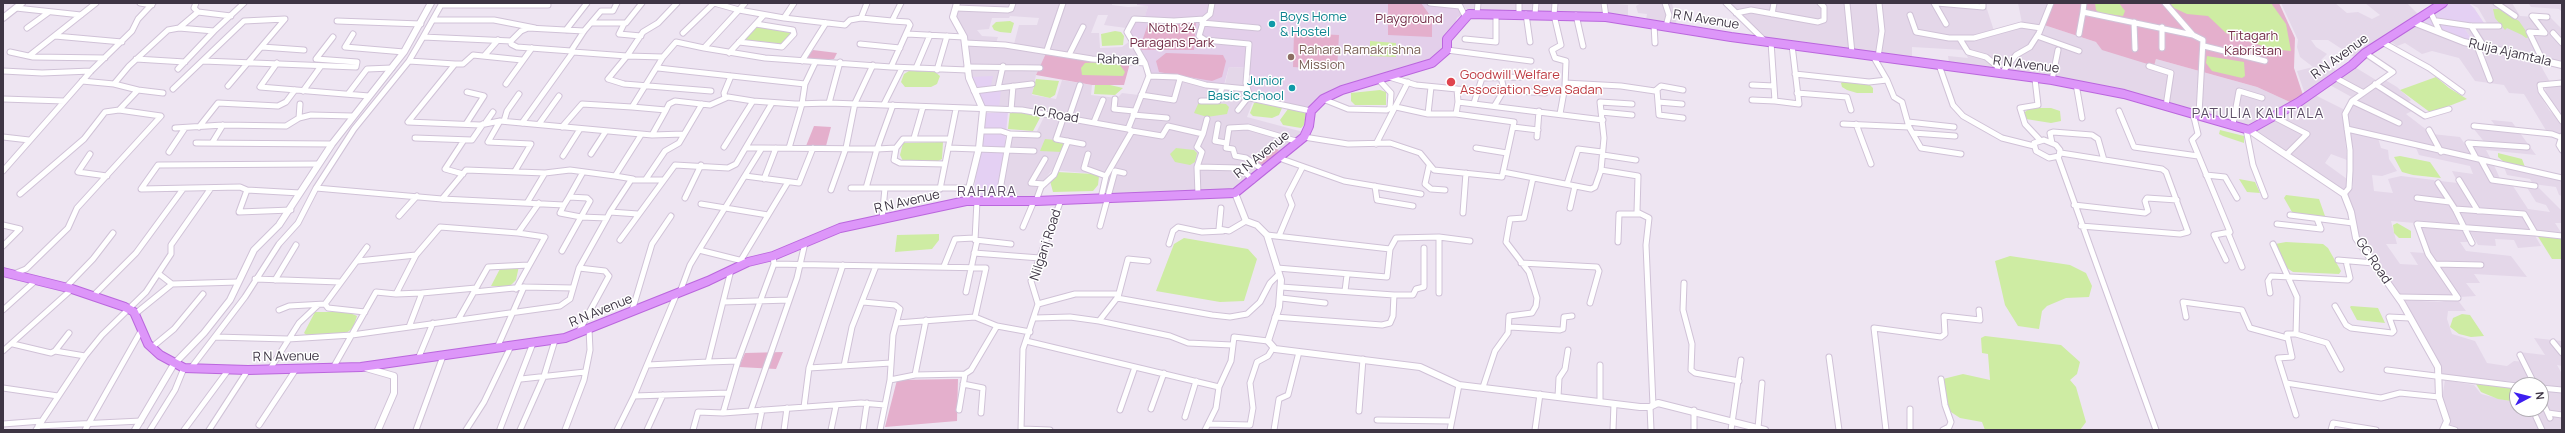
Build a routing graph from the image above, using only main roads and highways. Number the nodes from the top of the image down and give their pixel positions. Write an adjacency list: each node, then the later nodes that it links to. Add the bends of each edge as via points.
1 (2443, 3): 2 (main road, R N Avenue, via 2365,53 2274,117 2247,129 2166,106 2052,80 1606,17 1535,14 1465,16 1447,39 1447,50 1432,63 1342,90 1323,99 1311,111 1309,126 1302,139 1235,193 1035,201 966,201 840,228 774,260 744,261 731,270 679,293 555,340 361,367 248,370 187,368 174,364 151,348 132,312 69,288 34,282)
2 (3, 272)

